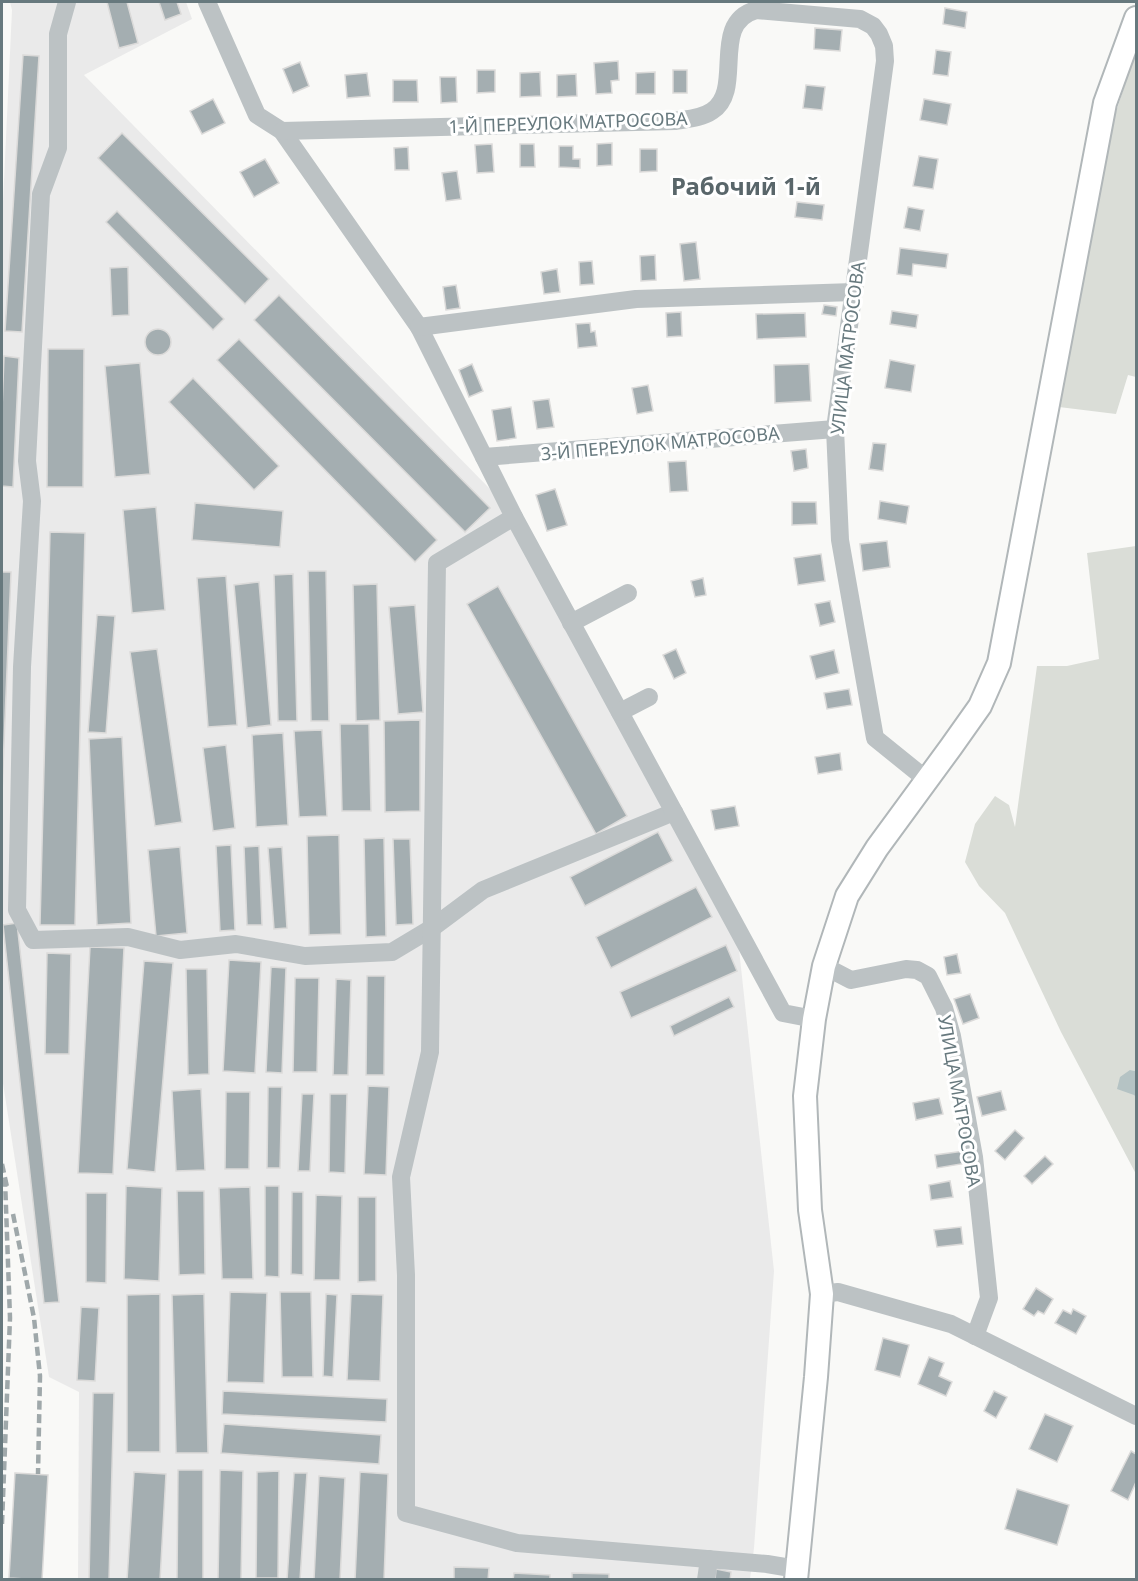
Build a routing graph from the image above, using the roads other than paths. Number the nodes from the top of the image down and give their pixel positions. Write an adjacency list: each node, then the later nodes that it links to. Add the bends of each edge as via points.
1 (67, 2): 17 (street, via 58,34 58,148 41,194 27,461 32,501 22,668 17,910 33,940 128,938 180,950 236,944 305,956 392,952)
2 (207, 2): 5 (street, via 257,115)
3 (1137, 18): 15 (main road, via 1105,103 999,663 980,706)
4 (879, 34): 5 (street, 1-Й ПЕРЕУЛОК МАТРОСОВА, via 860,20 747,12 731,34 722,100 713,111 684,120); 6 (street, УЛИЦА МАТРОСОВА, via 885,61)
5 (282, 131): 7 (street)
6 (854, 292): 7 (street, via 636,298); 8 (street, УЛИЦА МАТРОСОВА)
7 (419, 327): 9 (street)
8 (835, 429): 9 (street, 3-Й ПЕРЕУЛОК МАТРОСОВА); 15 (street, УЛИЦА МАТРОСОВА, via 840,540 875,738)
9 (484, 457): 10 (street)
10 (513, 517): 12 (street); 17 (street, via 437,563)
11 (628, 593): 12 (street)
12 (571, 623): 14 (street)
13 (649, 697): 14 (street)
14 (620, 712): 16 (street)
15 (927, 780): 18 (main road, via 846,896)
16 (674, 812): 17 (street, via 483,890); 19 (street, via 783,1013)
17 (432, 928): 23 (street, via 430,1052 401,1177 406,1275 406,1513 517,1543)
18 (824, 966): 19 (main road); 21 (street, УЛИЦА МАТРОСОВА, via 851,980 917,970 928,976 944,1008 974,1157 989,1298)
19 (814, 1019): 20 (main road, via 805,1096 810,1210)
20 (822, 1294): 21 (street, via 838,1292 951,1324); 24 (main road)
21 (975, 1336): 22 (street)
22 (1137, 1416)
23 (709, 1559): 24 (street, via 767,1564); 25 (street)
24 (796, 1574)
25 (706, 1580)

